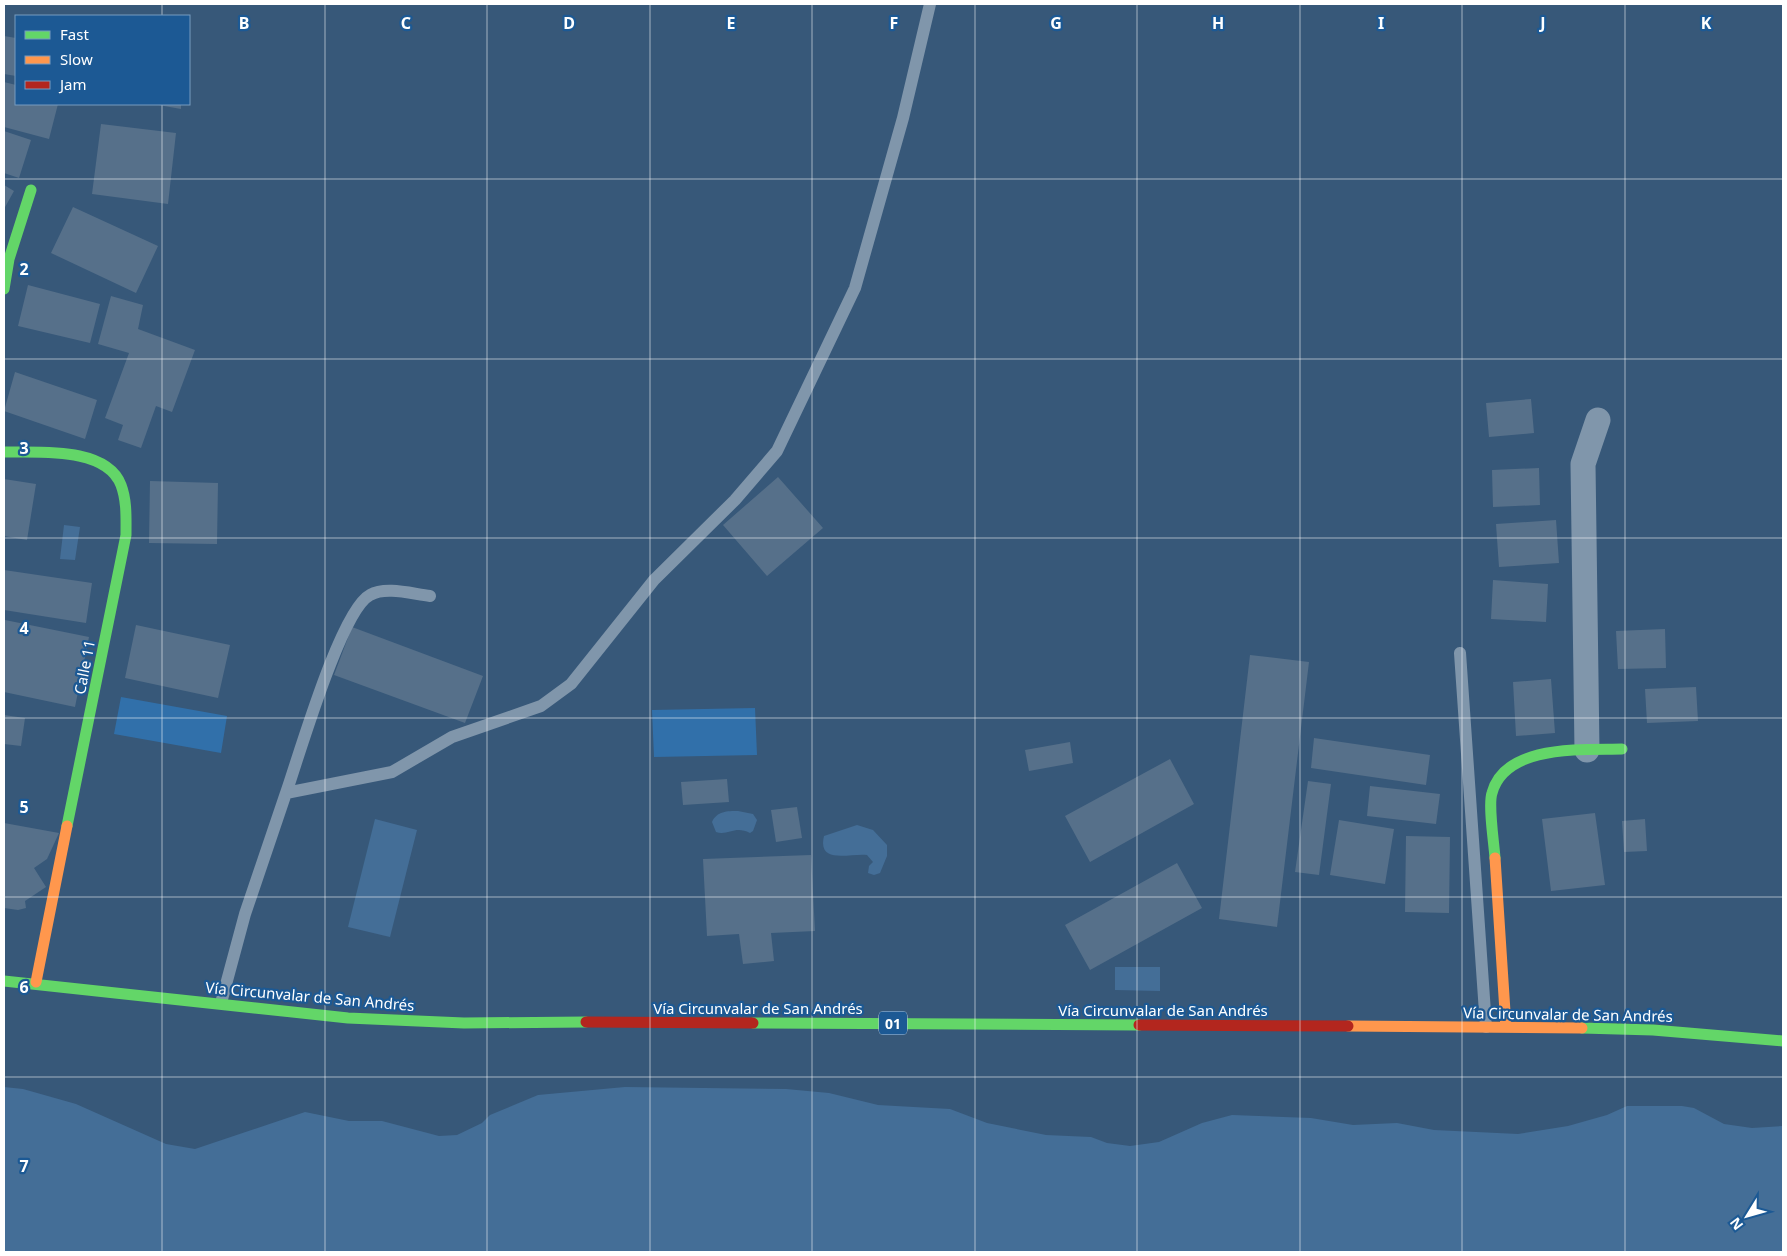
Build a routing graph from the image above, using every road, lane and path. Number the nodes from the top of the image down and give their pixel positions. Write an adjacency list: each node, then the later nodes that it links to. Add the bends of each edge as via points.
1 (930, 4): 10 (lane, via 903,118 855,288 777,451 756,478 654,580 571,684 557,696 542,706 446,740 392,772)
2 (31, 190): 3 (main road, via 9,259)
3 (4, 289)
4 (1598, 420): 9 (street, via 1583,464)
5 (4, 452): 12 (main road, Calle 11, via 84,456 98,460 111,468 124,490 128,514)
6 (430, 596): 10 (lane, via 380,591 368,595 361,602 340,638)
7 (1460, 653): 14 (lane)
8 (1622, 749): 9 (main road)
9 (1587, 750): 15 (main road, via 1541,754 1515,764 1502,774 1491,794)
10 (286, 793): 13 (lane, via 244,914)
11 (4, 981): 12 (main road, Vía Circunvalar de San Andrés / 01)
12 (36, 982): 13 (main road, Vía Circunvalar de San Andrés / 01)
13 (221, 1003): 14 (main road, Vía Circunvalar de San Andrés / 01, via 348,1018 464,1023)
14 (1486, 1027): 15 (main road, Vía Circunvalar de San Andrés / 01)
15 (1506, 1027): 16 (main road, Vía Circunvalar de San Andrés / 01, via 1653,1030)
16 (1783, 1041)

